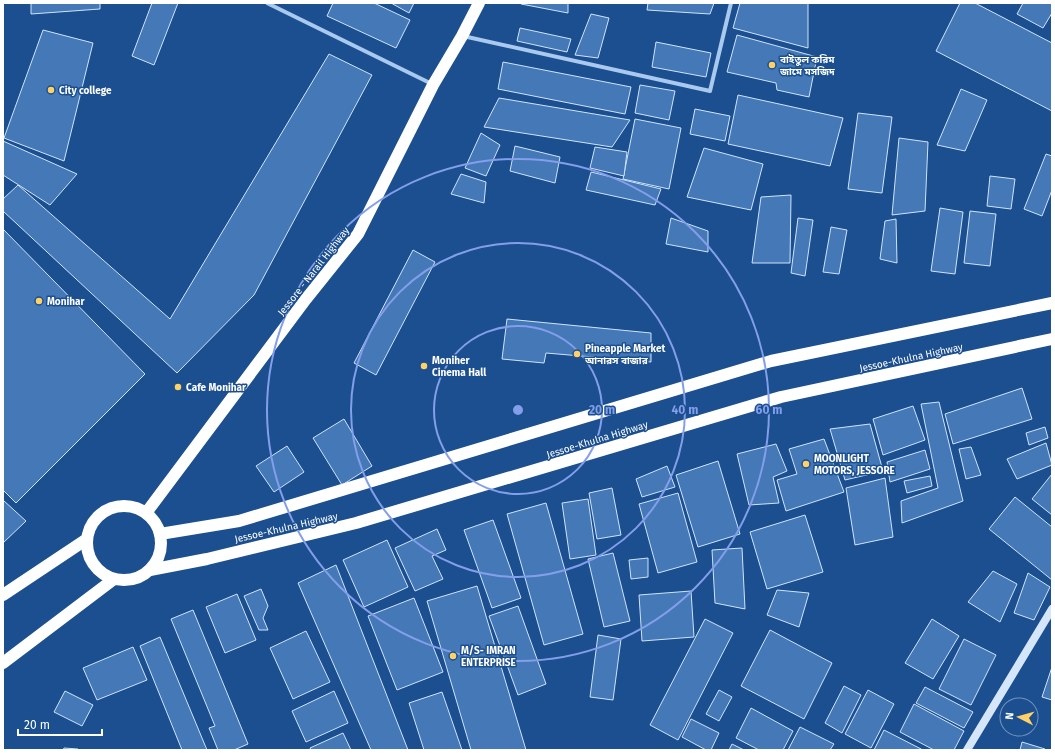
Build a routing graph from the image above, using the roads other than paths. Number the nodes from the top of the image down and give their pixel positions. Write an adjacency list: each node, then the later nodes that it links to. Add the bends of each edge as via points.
1 (267, 3): 5 (street)
2 (479, 3): 4 (highway, Jessore - Narail Highway)
3 (731, 3): 4 (street, via 710,91)
4 (462, 36): 5 (highway, Jessore - Narail Highway)
5 (433, 85): 8 (highway, Jessore - Narail Highway, via 358,234 306,299)
6 (1052, 303): 9 (highway, Jessoe-Khulna Highway, via 771,361 239,521)
7 (1052, 339): 11 (highway, Jessoe-Khulna Highway, via 780,397 356,523)
8 (146, 513): 9 (highway); 10 (highway, via 134,507 108,509 98,516 90,527)
9 (160, 534): 11 (highway, via 161,547 158,559)
10 (87, 540): 12 (highway, via 93,564 102,574); 13 (highway)
11 (150, 570): 12 (highway, via 126,581)
12 (114, 579): 15 (highway)
13 (3, 595)
14 (1052, 609): 16 (street)
15 (3, 663)
16 (967, 750)

